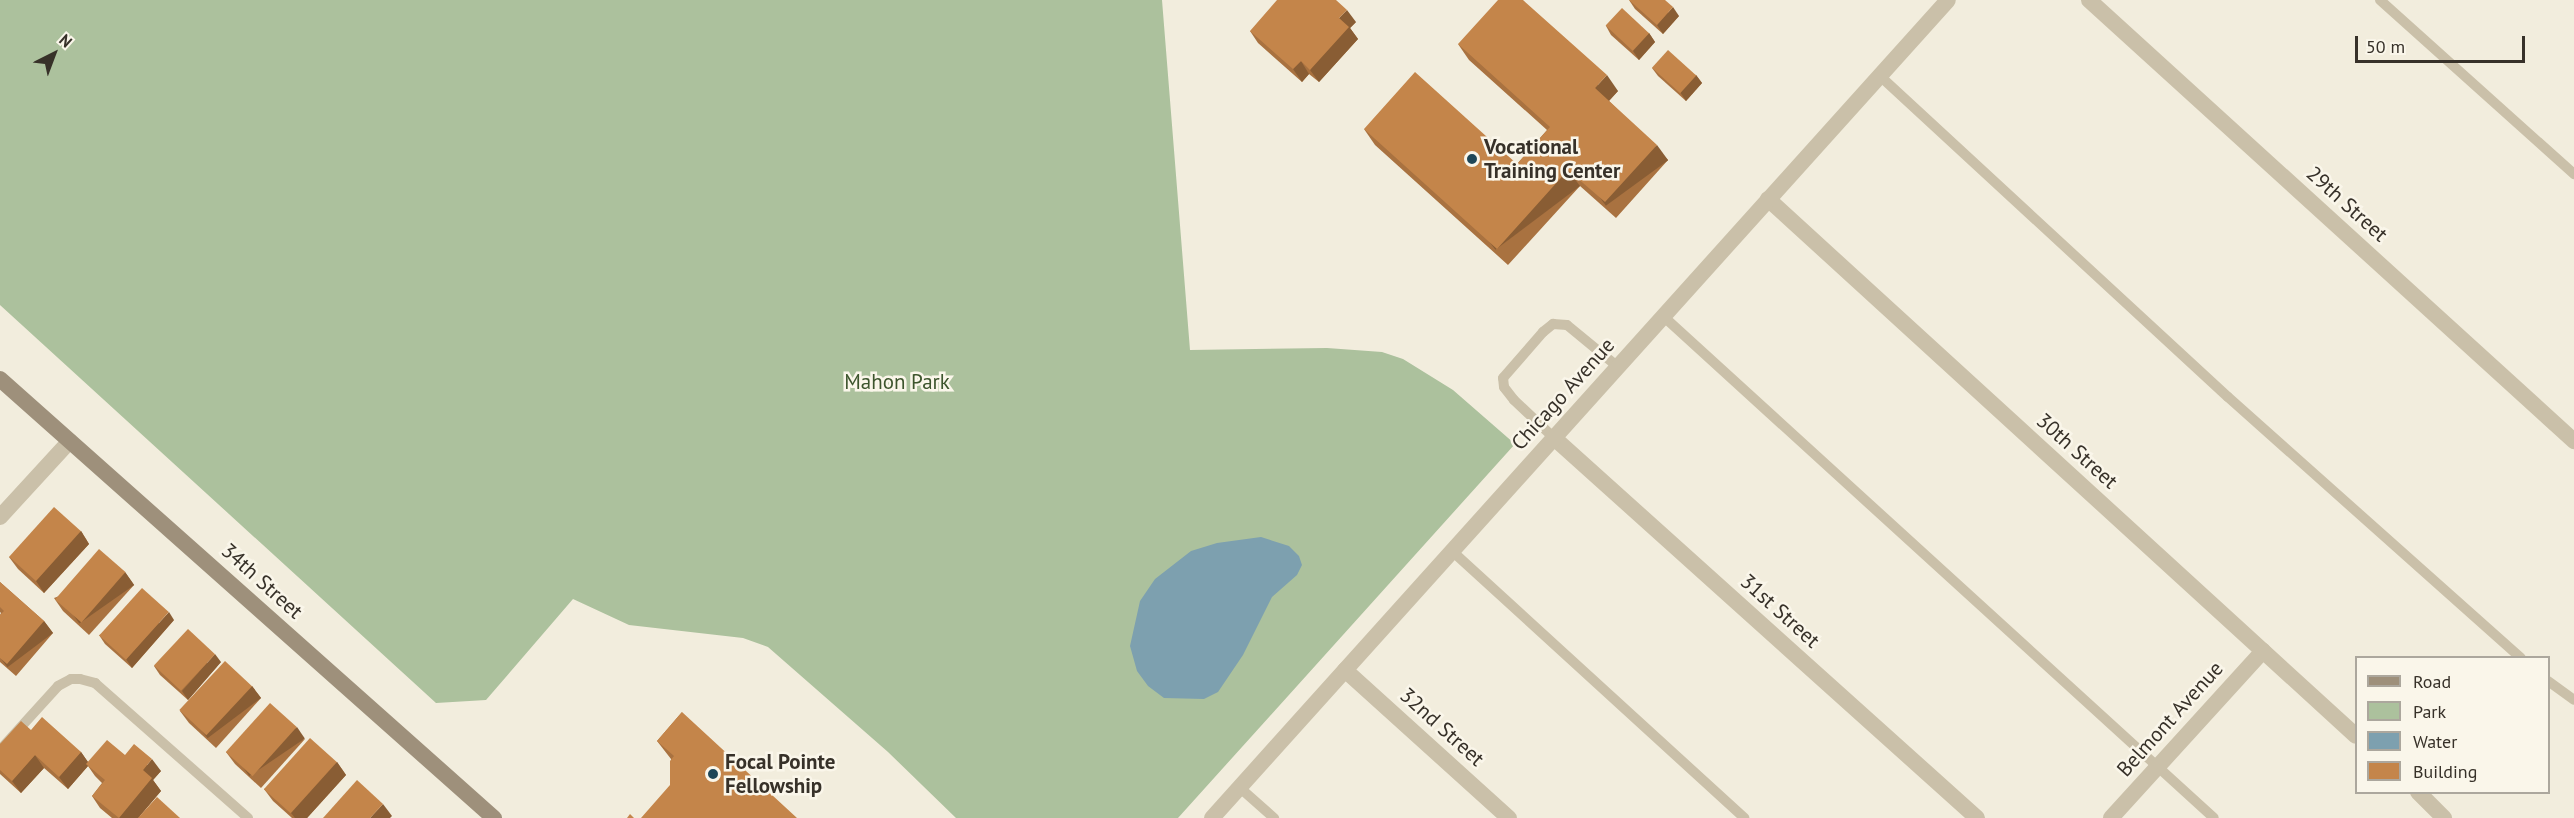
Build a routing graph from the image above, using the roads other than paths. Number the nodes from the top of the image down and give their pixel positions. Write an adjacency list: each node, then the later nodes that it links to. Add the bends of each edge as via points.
1 (1948, 0): 4 (street, Chicago Avenue)
2 (2089, 0): 12 (street, 29th Street)
3 (2380, 0): 5 (lane)
4 (1880, 76): 6 (street, Chicago Avenue); 16 (lane, via 2228,397)
5 (2574, 174)
6 (1768, 199): 7 (street, Chicago Avenue); 15 (street, 30th Street)
7 (1663, 316): 8 (street, Chicago Avenue); 22 (lane)
8 (1618, 367): 10 (street, Chicago Avenue); 10 (lane, via 1567,324 1553,324 1542,332 1503,378 1504,387 1514,400)
9 (0, 378): 11 (main road, 34th Street)
10 (1553, 437): 14 (street, Chicago Avenue); 31 (street, 31st Street)
11 (70, 441): 13 (street); 26 (main road, 34th Street)
12 (2574, 441)
13 (0, 517)
14 (1452, 551): 17 (street, Chicago Avenue); 30 (lane)
15 (2263, 651): 20 (street, 30th Street); 22 (street, Belmont Avenue)
16 (2520, 656)
17 (1345, 670): 23 (street, Chicago Avenue); 29 (street, 32nd Street)
18 (2550, 682): 19 (lane)
19 (2574, 700)
20 (2355, 735)
21 (0, 750): 25 (lane, via 58,686 71,679 95,683)
22 (2157, 767): 32 (street, Belmont Avenue); 33 (lane)
23 (1239, 787): 27 (street, Chicago Avenue); 28 (lane)
24 (2420, 794): 34 (street)
25 (248, 818)
26 (494, 818)
27 (1212, 818)
28 (1274, 818)
29 (1509, 818)
30 (1743, 818)
31 (1977, 818)
32 (2111, 818)
33 (2214, 818)
34 (2444, 818)

